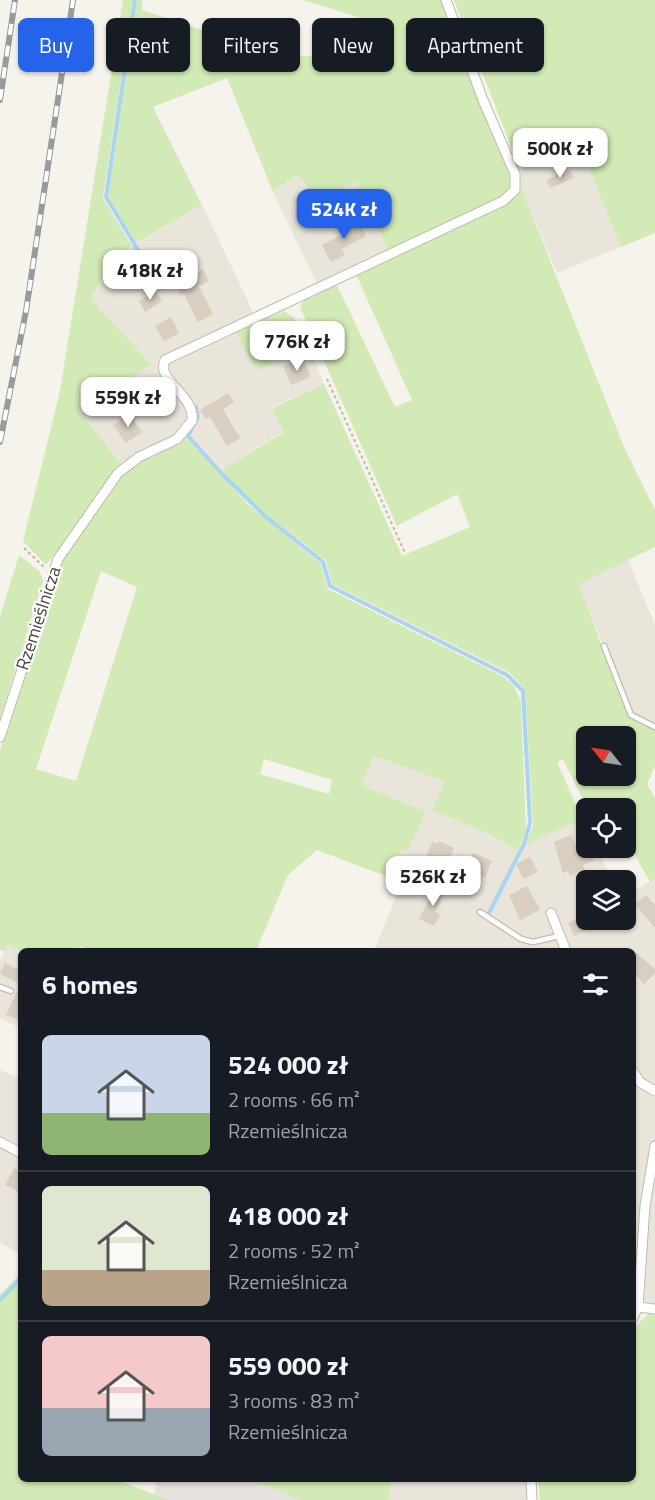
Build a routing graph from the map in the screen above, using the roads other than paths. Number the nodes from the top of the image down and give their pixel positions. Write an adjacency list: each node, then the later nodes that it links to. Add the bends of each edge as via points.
1 (446, 0): 4 (street, Rzemieślnicza, via 515,174 517,186 512,195 165,360 163,369 191,408 188,428 177,439 139,457 118,473 64,549 52,574)
2 (604, 646): 3 (lane, via 631,715)
3 (655, 727)
4 (0, 737)
5 (480, 912): 7 (lane, via 521,939 533,942)
6 (550, 913): 7 (street)
7 (559, 936): 8 (street)
8 (565, 948)
9 (0, 987): 10 (lane)
10 (11, 991)
11 (636, 1076): 12 (street)
12 (655, 1090)
13 (0, 1142): 15 (street)
14 (655, 1146): 16 (street, via 645,1206)
15 (18, 1152)
16 (638, 1307): 17 (street); 18 (street)
17 (655, 1309)
18 (636, 1311)
19 (531, 1482): 20 (street)
20 (532, 1500)

